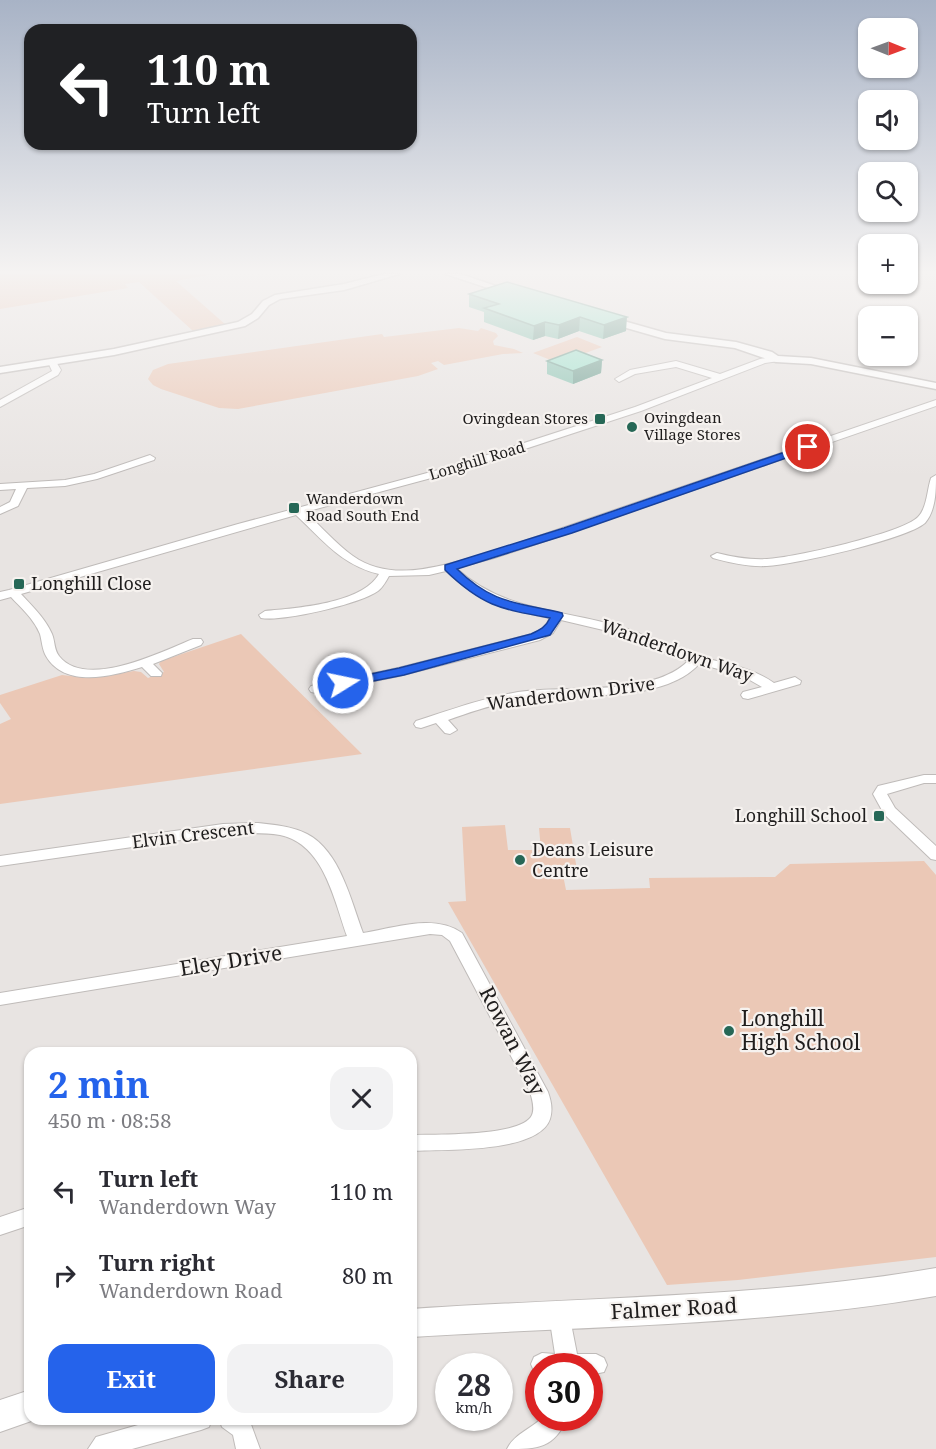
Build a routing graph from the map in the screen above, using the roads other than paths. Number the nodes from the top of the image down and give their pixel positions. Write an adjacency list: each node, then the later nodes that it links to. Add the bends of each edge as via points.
1 (160, 342): 4 (street)
2 (709, 342): 3 (street, via 765,353)
3 (776, 359): 6 (street, Longhill Road); 8 (street, via 811,361)
4 (52, 362): 5 (street); 10 (street, via 56,373)
5 (0, 370)
6 (719, 377): 7 (street, via 679,364 630,370); 16 (street, Longhill Road, via 542,441)
7 (619, 379)
8 (936, 386)
9 (936, 403): 17 (street)
10 (0, 404)
11 (150, 458): 13 (street, via 135,466 72,482)
12 (936, 478): 19 (street, via 928,509 920,522 890,536 776,562 745,562)
13 (22, 486): 14 (street); 15 (street, via 14,504)
14 (0, 487)
15 (0, 511)
16 (299, 512): 21 (street, via 352,561); 22 (street, Longhill Road)
17 (587, 524): 18 (street); 20 (street)
18 (598, 531)
19 (717, 556)
20 (449, 568): 21 (street); 25 (street, Wanderdown Way, via 487,599)
21 (385, 573): 24 (street, via 374,588 358,596)
22 (13, 592): 23 (street, Longhill Road); 28 (street, via 45,630 52,656 67,669 103,673)
23 (0, 596)
24 (265, 615)
25 (557, 616): 27 (street, Wanderdown Way, via 620,630); 32 (street, via 549,630 536,637 366,686)
26 (197, 642): 28 (street)
27 (696, 660): 31 (street, Wanderdown Way, via 745,671); 34 (street, Wanderdown Drive, via 683,675 660,684 520,696)
28 (143, 662): 29 (street)
29 (156, 673)
30 (795, 681): 31 (street, Wanderdown Way)
31 (773, 688): 33 (street, Wanderdown Way)
32 (316, 689)
33 (748, 695)
34 (439, 718): 35 (street, Wanderdown Drive); 36 (street)
35 (421, 724)
36 (450, 730)
37 (936, 779): 38 (street, via 883,789 880,794 889,811)
38 (936, 855)
39 (0, 861): 40 (street, Elvin Crescent, via 223,829 281,830 310,842 326,859)
40 (357, 940): 41 (street, Eley Drive, via 435,928 450,932); 42 (street, Eley Drive)
41 (458, 940): 43 (street, Rowan Way, via 539,1092 544,1113 536,1126 516,1136)
42 (0, 999)
43 (417, 1143)
44 (24, 1218): 45 (street)
45 (0, 1226)
46 (936, 1282): 47 (main road, Falmer Road, via 837,1297 736,1306)
47 (560, 1315): 48 (main road, Falmer Road); 49 (street)
48 (417, 1323)
49 (566, 1353)
50 (24, 1408): 51 (main road)
51 (0, 1416)
52 (179, 1425): 55 (street)
53 (238, 1425): 56 (street)
54 (545, 1431): 57 (street)
55 (100, 1449)
56 (248, 1449)
57 (519, 1449)

